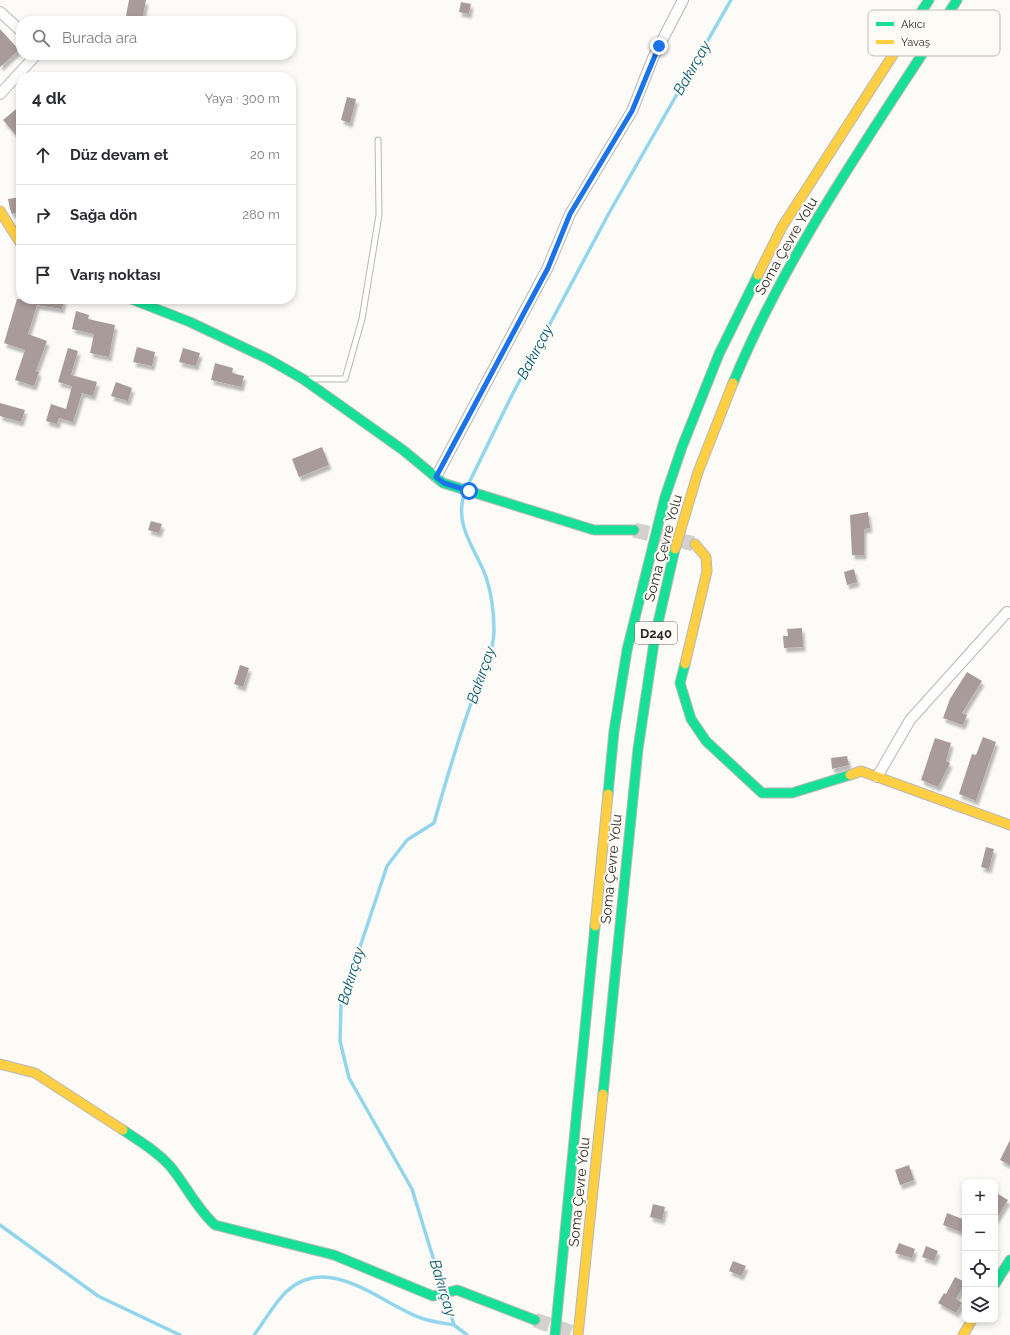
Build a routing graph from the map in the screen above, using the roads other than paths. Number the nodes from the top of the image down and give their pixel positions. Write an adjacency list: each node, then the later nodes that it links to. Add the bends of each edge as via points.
1 (683, 0): 19 (street, via 653,58 632,111 570,214 548,268)
2 (929, 0): 4 (main road, Soma Çevre Yolu / D240)
3 (957, 0): 5 (main road, Soma Çevre Yolu / D240)
4 (923, 10)
5 (950, 10)
6 (0, 12): 7 (street)
7 (16, 26)
8 (893, 56): 30 (main road, Soma Çevre Yolu / D240, via 782,227 719,354 682,447 666,497 627,650 614,731)
9 (920, 56): 31 (main road, Soma Çevre Yolu / D240, via 813,223 768,305 734,379 698,473 681,531 651,654 638,735)
10 (31, 60): 11 (street)
11 (20, 72)
12 (16, 77): 13 (street)
13 (0, 94)
14 (378, 140): 18 (lane, via 378,215 362,319 345,378)
15 (0, 211): 16 (main road)
16 (16, 236)
17 (143, 304): 18 (main road, via 190,322 268,359)
18 (303, 379): 19 (main road, via 403,450)
19 (440, 480): 20 (main road, via 594,530)
20 (634, 530)
21 (695, 544): 23 (main road, via 706,557 707,571 680,683 691,719 706,741 762,793 792,793 861,771)
22 (1010, 613): 23 (street, via 1007,612 910,720)
23 (877, 777): 24 (main road)
24 (1010, 825)
25 (0, 1064): 28 (main road, via 35,1073 152,1149 170,1166 202,1213 216,1225 334,1255 433,1296 457,1290)
26 (1009, 1264): 27 (main road)
27 (998, 1280)
28 (535, 1320)
29 (970, 1323): 32 (main road)
30 (555, 1335)
31 (578, 1335)
32 (963, 1335)

